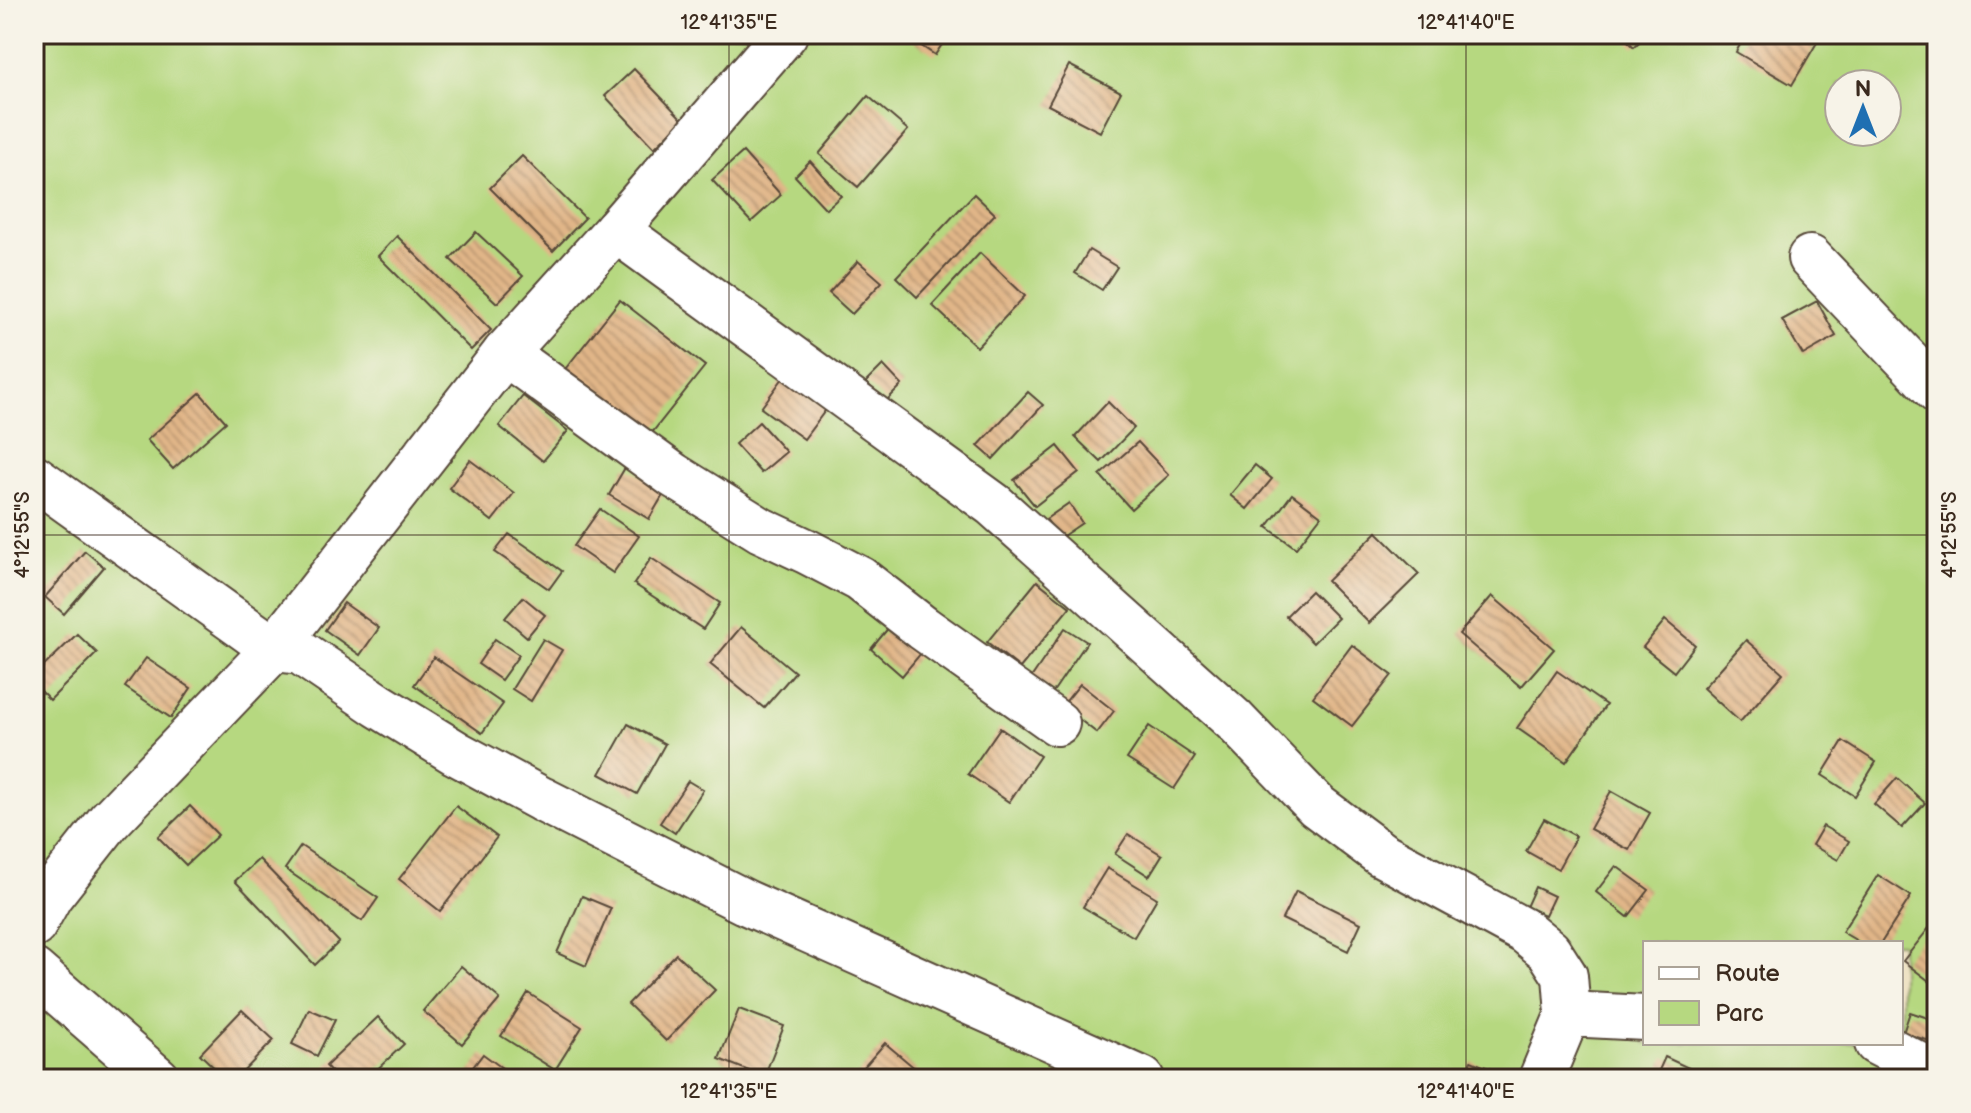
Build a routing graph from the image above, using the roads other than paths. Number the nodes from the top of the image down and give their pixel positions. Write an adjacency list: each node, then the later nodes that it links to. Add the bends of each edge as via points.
1 (785, 34): 2 (street)
2 (616, 230): 4 (street); 11 (street, via 994,505 1234,720 1317,806 1381,854 1526,932 1549,951 1565,976)
3 (1810, 258): 5 (street)
4 (505, 353): 7 (street); 8 (street, via 673,475 761,530 860,579)
5 (1937, 391)
6 (34, 477): 7 (street)
7 (274, 649): 9 (street, via 109,821); 16 (street, via 300,652 456,753 745,902)
8 (1057, 723)
9 (34, 925)
10 (34, 971): 15 (street)
11 (1568, 1014): 12 (street); 17 (street)
12 (1643, 1018)
13 (1881, 1045): 14 (street)
14 (1937, 1074)
15 (158, 1079)
16 (1142, 1079)
17 (1541, 1079)

